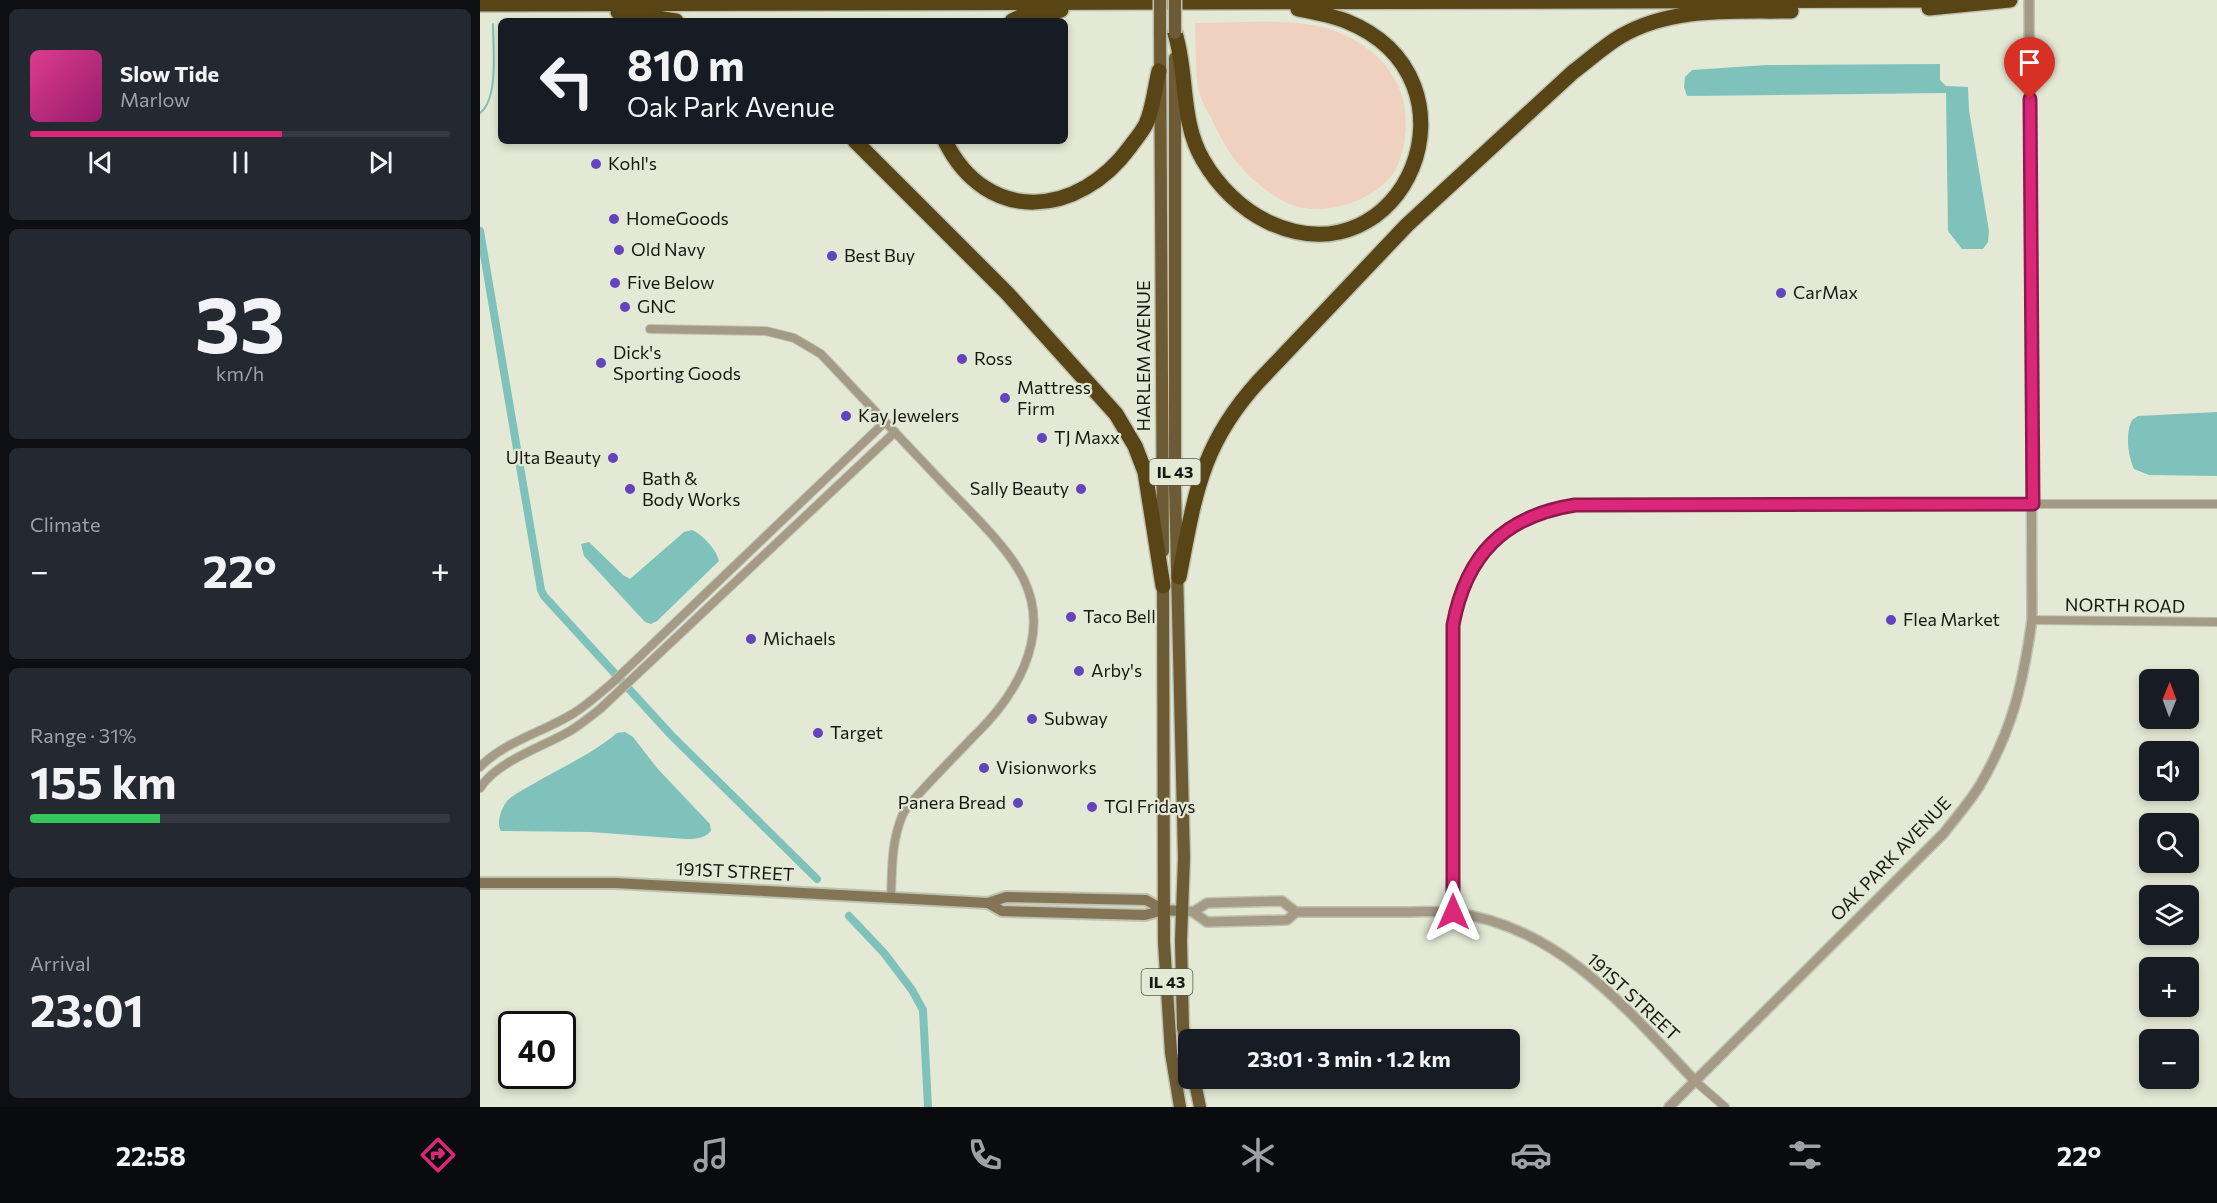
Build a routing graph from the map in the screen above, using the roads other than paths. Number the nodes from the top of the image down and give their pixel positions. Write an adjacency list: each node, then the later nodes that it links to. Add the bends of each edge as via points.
1 (1160, 0): 12 (main road, HARLEM AVENUE / IL 43, bridge)
2 (1175, 0): 12 (main road, HARLEM AVENUE / IL 43, bridge)
3 (1941, 0): 6 (highway)
4 (2010, 0): 21 (highway, via 1929,8 1694,13 1637,28 1602,49 1407,225 1237,405 1197,485)
5 (2029, 0): 19 (street, OAK PARK AVENUE)
6 (1265, 2): 7 (highway); 12 (highway, via 1326,15 1366,31 1392,53 1414,90 1422,128 1411,174 1388,205 1347,229 1309,233 1275,225 1242,206 1218,183 1197,150 1186,112 1182,56)
7 (1105, 3): 9 (highway); 11 (highway)
8 (480, 4): 9 (highway)
9 (567, 4): 10 (highway)
10 (657, 18)
11 (1018, 18)
12 (1168, 33): 13 (main road, HARLEM AVENUE / IL 43); 21 (main road, HARLEM AVENUE / IL 43)
13 (1160, 71): 15 (highway, via 1146,124 1118,164 1087,189 1061,199 1032,203 994,194 967,172); 22 (main road, HARLEM AVENUE / IL 43)
14 (858, 144): 22 (highway, via 1007,293 1116,414 1145,472)
15 (947, 144)
16 (650, 329): 17 (street, via 766,331 795,338 822,354)
17 (885, 422): 18 (street); 25 (street, via 611,684 573,714 487,759)
18 (895, 432): 26 (street, via 619,693 571,730 507,764); 28 (street, via 1008,556 1024,580 1034,633 1018,683 987,724 903,812 892,850)
19 (2033, 504): 20 (street); 23 (street, OAK PARK AVENUE); 32 (street, via 1575,505 1551,509 1510,528 1477,561 1465,581 1453,625)
20 (2217, 504)
21 (1179, 577): 30 (main road, HARLEM AVENUE / IL 43)
22 (1163, 586): 29 (main road, HARLEM AVENUE / IL 43)
23 (2032, 620): 24 (street, NORTH ROAD); 34 (street, OAK PARK AVENUE, via 2025,673 2008,730 1979,787 1944,833)
24 (2217, 622)
25 (480, 767)
26 (480, 788)
27 (480, 883): 28 (main road, 191ST STREET, via 615,883)
28 (891, 899): 29 (main road, 191ST STREET, via 988,903 1002,911 1145,915)
29 (1164, 910): 30 (main road, 191ST STREET); 36 (main road, HARLEM AVENUE / IL 43, via 1171,1053)
30 (1187, 911): 31 (street, 191ST STREET, via 1206,903 1282,901); 31 (street, 191ST STREET, via 1207,922 1287,920); 33 (main road, HARLEM AVENUE / IL 43)
31 (1296, 912): 32 (street, 191ST STREET)
32 (1453, 912): 34 (street, 191ST STREET, via 1518,932 1568,959 1615,998)
33 (1183, 1029)
34 (1695, 1081): 38 (street, OAK PARK AVENUE); 39 (street)
35 (1196, 1089): 37 (main road)
36 (1180, 1107)
37 (1200, 1107)
38 (1669, 1107)
39 (1725, 1107)

